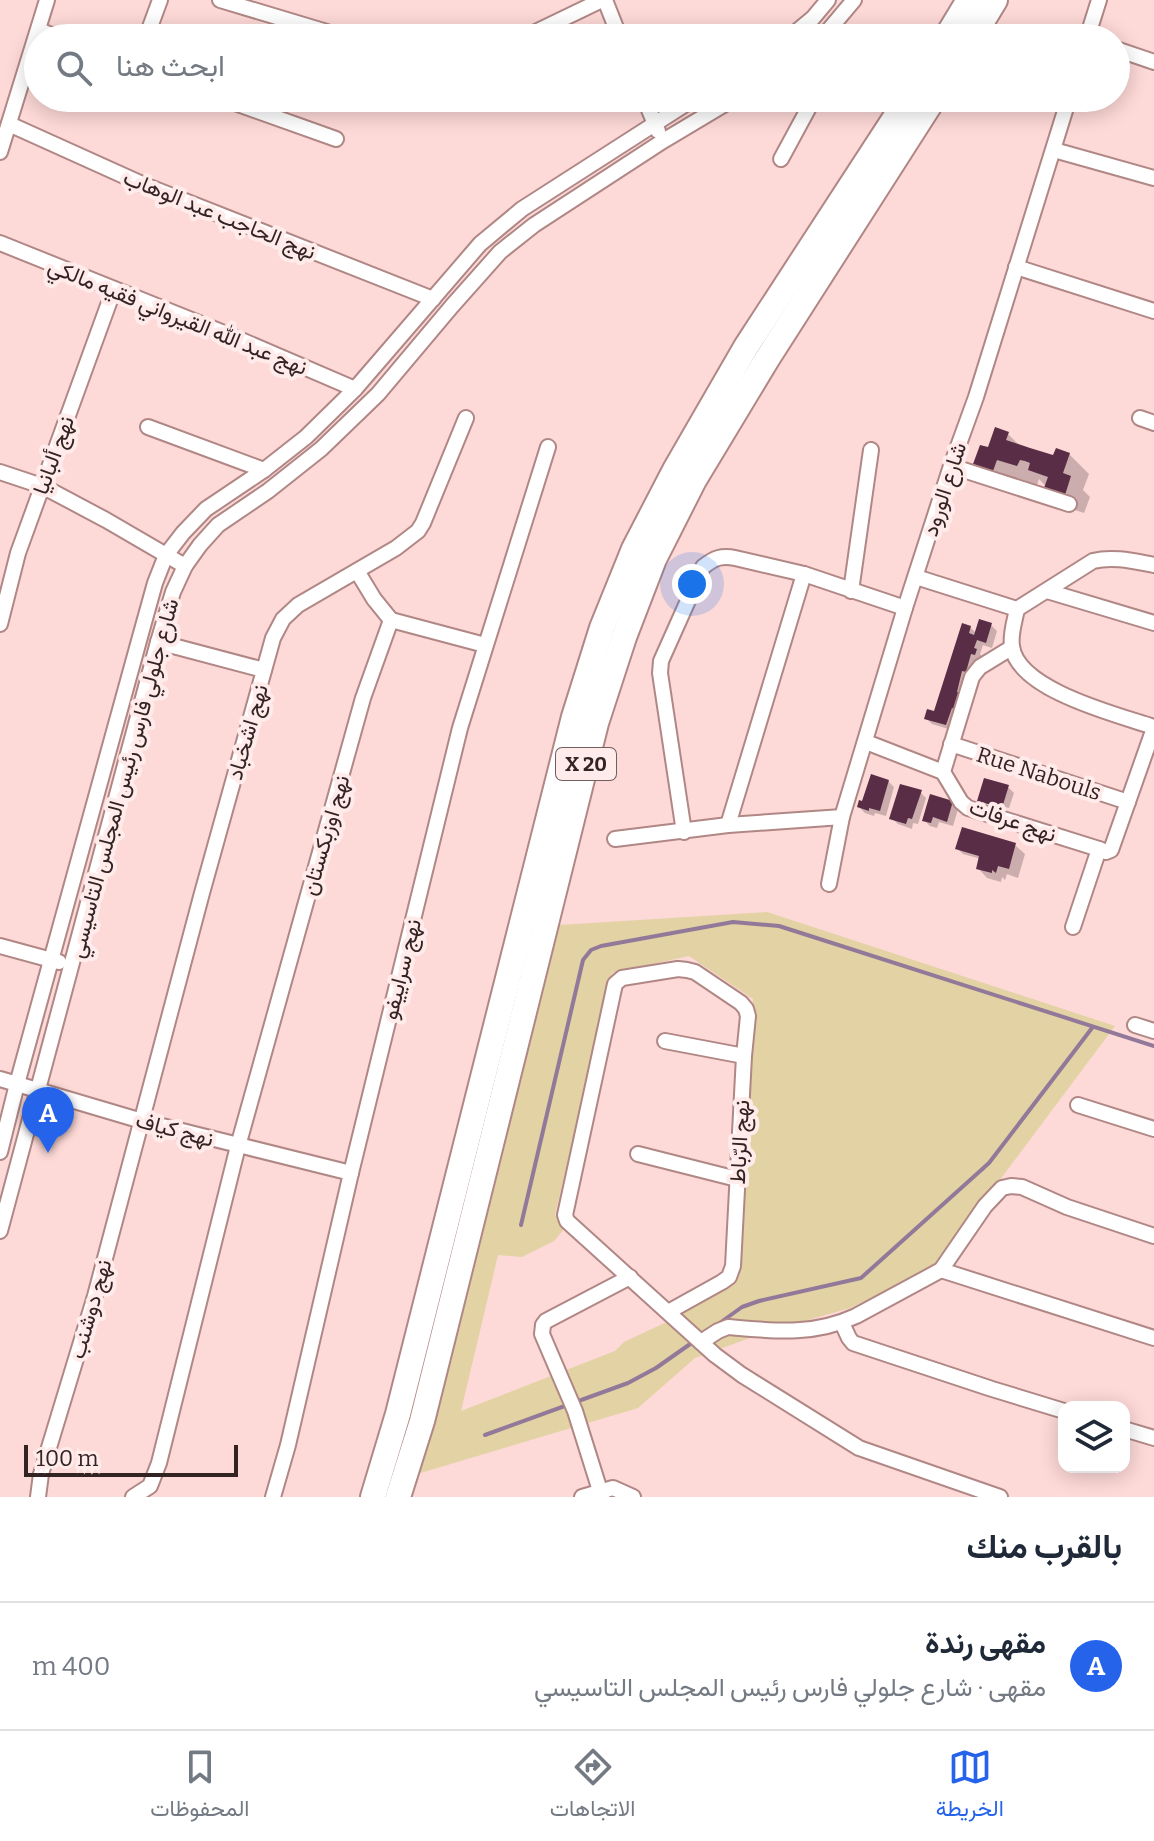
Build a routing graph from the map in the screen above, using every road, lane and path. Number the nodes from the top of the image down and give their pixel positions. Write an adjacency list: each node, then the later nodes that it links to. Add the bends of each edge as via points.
1 (47, 0): 11 (street)
2 (160, 0): 12 (street)
3 (220, 0): 13 (street)
4 (603, 0): 14 (street); 15 (street)
5 (828, 0): 10 (street)
6 (854, 0): 18 (street)
7 (969, 0): 19 (highway)
8 (995, 0): 20 (highway)
9 (1099, 0): 21 (street)
10 (813, 18): 16 (street); 17 (street)
11 (41, 24)
12 (151, 24)
13 (300, 24)
14 (552, 24)
15 (614, 24)
16 (806, 24)
17 (817, 24)
18 (835, 24)
19 (954, 24)
20 (980, 24)
21 (1091, 24)
22 (1130, 54): 23 (street)
23 (1154, 62)
24 (24, 77): 34 (street)
25 (260, 112): 35 (street)
26 (650, 112): 33 (street)
27 (673, 112): 33 (street, شارع جلولي فارس رئيس المجلس التاسيسي)
28 (712, 112): 36 (street, شارع جلولي فارس رئيس المجلس التاسيسي)
29 (806, 112): 39 (street)
30 (899, 112): 118 (highway, X 20, via 746,347 691,442 634,549 602,628)
31 (925, 112): 119 (highway, X 20, via 694,480 654,559 624,637 596,723 422,1421)
32 (1065, 112): 37 (street, شارع الورود)
33 (655, 123): 36 (street); 44 (street, شارع جلولي فارس رئيس المجلس التاسيسي, via 522,209 480,244)
34 (9, 124): 38 (street); 44 (street, نهج الحاجب عبد الوهاب, via 142,184)
35 (336, 139)
36 (663, 141): 58 (street, شارع جلولي فارس رئيس المجلس التاسيسي, via 500,252 378,394 294,472 218,525)
37 (1054, 150): 40 (street); 42 (street, شارع الورود)
38 (0, 152)
39 (781, 159)
40 (1154, 178)
41 (0, 243): 43 (street, نهج عبد الله القيرواني فقيه مالكي)
42 (1016, 267): 45 (street); 51 (street, شارع الورود)
43 (114, 289): 46 (street, نهج عبد الله القيرواني فقيه مالكي); 54 (street, نهج ألبانيا)
44 (433, 299): 46 (street, شارع جلولي فارس رئيس المجلس التاسيسي)
45 (1154, 311)
46 (355, 389): 52 (street, شارع جلولي فارس رئيس المجلس التاسيسي)
47 (466, 418): 59 (street, نهج اشخباد, via 418,531)
48 (148, 427): 52 (street)
49 (548, 447): 70 (street, نهج سراييفو)
50 (871, 450): 62 (street)
51 (951, 466): 55 (street); 61 (street, شارع الورود)
52 (264, 470): 56 (street, شارع جلولي فارس رئيس المجلس التاسيسي, via 206,509)
53 (0, 472): 54 (street)
54 (42, 486): 56 (street); 68 (street, نهج ألبانيا)
55 (1069, 504)
56 (166, 555): 58 (street); 86 (street, شارع جلولي فارس رئيس المجلس التاسيسي)
57 (1154, 565): 63 (street, via 1104,558)
58 (185, 566): 69 (street, شارع جلولي فارس رئيس المجلس التاسيسي)
59 (357, 571): 66 (street); 72 (street, نهج اشخباد, via 283,619)
60 (804, 574): 62 (street); 79 (street); 80 (street, via 724,555 703,567 660,673)
61 (916, 577): 64 (street, شارع الورود); 65 (street)
62 (851, 591): 64 (street)
63 (1047, 591): 65 (street); 67 (street)
64 (905, 608): 74 (street, شارع الورود)
65 (1017, 609): 71 (street)
66 (391, 620): 70 (street); 98 (street, نهج اوزبكستان, via 363,698)
67 (1154, 623)
68 (0, 624)
69 (158, 642): 72 (street); 87 (street, شارع جلولي فارس رئيس المجلس التاسيسي)
70 (485, 645): 101 (street, نهج سراييفو)
71 (1011, 648): 73 (street, via 1039,683); 75 (street, via 972,677)
72 (264, 670): 96 (street, نهج اشخباد)
73 (1154, 727): 77 (street)
74 (866, 742): 76 (street); 78 (street, شارع الورود)
75 (951, 744): 76 (street); 77 (street, Rue Nabouls)
76 (943, 772): 82 (street, نهج عرفات, via 968,808)
77 (1128, 802): 82 (street, via 1111,850)
78 (842, 817): 79 (street); 83 (street, شارع الورود)
79 (728, 825): 80 (street)
80 (684, 832): 81 (street)
81 (615, 839)
82 (1099, 849): 84 (street)
83 (829, 884)
84 (1073, 927)
85 (0, 946): 86 (street)
86 (51, 960): 87 (street); 93 (street, شارع جلولي فارس رئيس المجلس التاسيسي)
87 (71, 966): 94 (street, شارع جلولي فارس رئيس المجلس التاسيسي)
88 (1135, 1025): 89 (street)
89 (1154, 1031)
90 (665, 1041): 91 (street)
91 (744, 1056): 102 (street, نهج الرّباط); 106 (street, نهج الرّباط, via 746,1009 695,972 678,969 622,978 615,984 565,1215)
92 (0, 1079): 93 (street, نهج كياف)
93 (17, 1084): 94 (street, نهج كياف); 99 (street, شارع جلولي فارس رئيس المجلس التاسيسي)
94 (39, 1090): 96 (street, نهج كياف); 103 (street, شارع جلولي فارس رئيس المجلس التاسيسي)
95 (1078, 1105): 97 (street)
96 (142, 1121): 98 (street, نهج كياف); 115 (street, نهج دوشنب)
97 (1154, 1129)
98 (238, 1146): 101 (street, نهج كياف); 116 (street, via 159,1463 150,1486)
99 (0, 1152)
100 (638, 1154): 102 (street)
101 (351, 1173): 117 (street, نهج سراييفو)
102 (737, 1179): 107 (street, نهج الرّباط, via 729,1277)
103 (1, 1225)
104 (1154, 1236): 105 (street, via 1011,1186 985,1206)
105 (941, 1270): 108 (street); 109 (street)
106 (630, 1277): 107 (street); 114 (street, via 546,1321 542,1329)
107 (668, 1312): 110 (street)
108 (842, 1323): 110 (street, via 796,1332 728,1327); 111 (street, via 853,1343)
109 (1154, 1338)
110 (701, 1342): 122 (street, via 742,1375 859,1448)
111 (1058, 1409)
112 (1130, 1431): 113 (street)
113 (1154, 1438)
114 (602, 1494): 120 (street); 121 (street, via 613,1488)
115 (38, 1497)
116 (133, 1497)
117 (273, 1497)
118 (373, 1497)
119 (398, 1497)
120 (582, 1497)
121 (633, 1497)
122 (1000, 1497)

